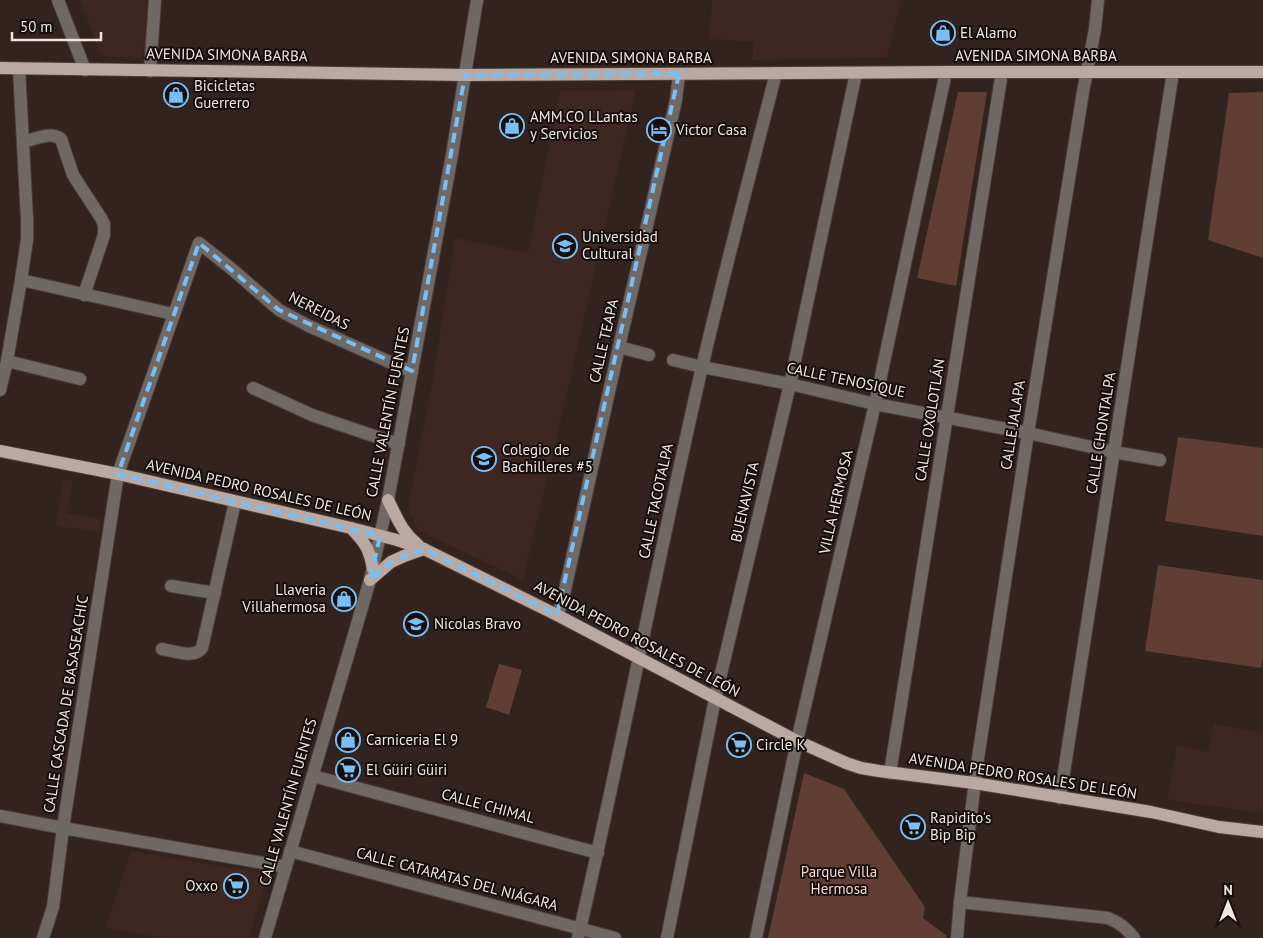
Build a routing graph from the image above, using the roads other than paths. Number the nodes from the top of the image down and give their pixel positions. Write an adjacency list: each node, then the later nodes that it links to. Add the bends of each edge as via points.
1 (58, 0): 7 (street)
2 (154, 0): 8 (street)
3 (477, 0): 17 (street, CALLE VALENTÍN FUENTES)
4 (1098, 0): 11 (street, CALLE JALAPA)
5 (0, 68): 6 (main road, AVENIDA SIMONA BARBA)
6 (19, 69): 7 (main road, AVENIDA SIMONA BARBA); 18 (street)
7 (85, 70): 8 (main road, AVENIDA SIMONA BARBA)
8 (150, 70): 17 (main road, AVENIDA SIMONA BARBA)
9 (946, 72): 10 (main road, AVENIDA SIMONA BARBA); 14 (main road, AVENIDA SIMONA BARBA); 33 (street, VILLA HERMOSA)
10 (1002, 72): 11 (main road, AVENIDA SIMONA BARBA); 34 (street, CALLE OXOLOTLÁN)
11 (1088, 72): 12 (main road, AVENIDA SIMONA BARBA); 35 (street, CALLE JALAPA)
12 (1173, 72): 13 (main road, AVENIDA SIMONA BARBA); 38 (street, CALLE CHONTALPA)
13 (1263, 72)
14 (856, 73): 16 (main road, AVENIDA SIMONA BARBA); 30 (street, BUENAVISTA)
15 (680, 74): 16 (main road, AVENIDA SIMONA BARBA); 17 (main road, AVENIDA SIMONA BARBA); 23 (street, CALLE TEAPA)
16 (776, 74): 27 (street, CALLE TACOTALPA)
17 (465, 75): 28 (street, CALLE VALENTÍN FUENTES)
18 (24, 142): 20 (street, via 27,240); 21 (street, via 50,135 61,139 73,175 104,224 104,236)
19 (199, 242): 22 (street, CALLE CASCADA DE BASASEACHIC); 28 (street, NEREIDAS, via 279,310)
20 (21, 280): 21 (street); 26 (street)
21 (84, 295): 22 (street)
22 (173, 314): 40 (street, CALLE CASCADA DE BASASEACHIC)
23 (619, 347): 24 (street); 49 (street, CALLE TEAPA)
24 (649, 355)
25 (673, 360): 27 (street, CALLE TENOSIQUE)
26 (7, 361): 29 (street); 32 (street)
27 (702, 367): 30 (street, CALLE TENOSIQUE); 51 (street, CALLE TACOTALPA)
28 (412, 372): 36 (street, CALLE VALENTÍN FUENTES)
29 (80, 380)
30 (790, 384): 33 (street, CALLE TENOSIQUE); 52 (street, BUENAVISTA)
31 (252, 388): 36 (street, via 312,415)
32 (0, 390)
33 (875, 404): 34 (street, CALLE TENOSIQUE); 53 (street, VILLA HERMOSA)
34 (946, 417): 35 (street, CALLE TENOSIQUE); 54 (street, CALLE OXOLOTLÁN)
35 (1028, 433): 38 (street, CALLE TENOSIQUE); 56 (street, CALLE JALAPA)
36 (399, 444): 41 (street, CALLE VALENTÍN FUENTES)
37 (0, 450): 40 (main road, AVENIDA PEDRO ROSALES DE LEÓN)
38 (1114, 452): 39 (street, CALLE TENOSIQUE); 57 (street, CALLE CHONTALPA)
39 (1160, 460)
40 (118, 474): 42 (main road, AVENIDA PEDRO ROSALES DE LEÓN); 59 (street, CALLE CASCADA DE BASASEACHIC)
41 (388, 500): 44 (street, CALLE VALENTÍN FUENTES); 45 (main road, via 399,524)
42 (235, 502): 43 (main road, AVENIDA PEDRO ROSALES DE LEÓN); 48 (street)
43 (351, 528): 44 (main road, AVENIDA PEDRO ROSALES DE LEÓN); 46 (main road, via 370,552)
44 (380, 536): 45 (main road, AVENIDA PEDRO ROSALES DE LEÓN); 46 (street, CALLE VALENTÍN FUENTES)
45 (424, 549): 46 (main road); 49 (main road, AVENIDA PEDRO ROSALES DE LEÓN)
46 (371, 574): 55 (street, CALLE VALENTÍN FUENTES)
47 (171, 586): 48 (street)
48 (214, 593): 50 (street, via 200,651 191,654)
49 (557, 615): 51 (main road, AVENIDA PEDRO ROSALES DE LEÓN)
50 (162, 648)
51 (638, 658): 52 (main road, AVENIDA PEDRO ROSALES DE LEÓN); 62 (street, CALLE TACOTALPA)
52 (715, 699): 53 (main road, AVENIDA PEDRO ROSALES DE LEÓN); 69 (street, BUENAVISTA)
53 (796, 741): 54 (main road, AVENIDA PEDRO ROSALES DE LEÓN, via 846,763); 70 (street, VILLA HERMOSA)
54 (890, 773): 56 (main road, AVENIDA PEDRO ROSALES DE LEÓN)
55 (312, 776): 61 (street, CALLE VALENTÍN FUENTES); 62 (street, CALLE CHIMAL)
56 (974, 783): 57 (main road, AVENIDA PEDRO ROSALES DE LEÓN); 64 (street, CALLE JALAPA)
57 (1060, 798): 60 (main road, AVENIDA PEDRO ROSALES DE LEÓN)
58 (0, 816): 59 (street)
59 (63, 828): 63 (street); 66 (street, CALLE CASCADA DE BASASEACHIC, via 53,907)
60 (1263, 832)
61 (290, 851): 63 (street, CALLE VALENTÍN FUENTES); 65 (street, CALLE CATARATAS DEL NIÁGARA)
62 (598, 853): 65 (street, CALLE TACOTALPA)
63 (286, 867): 67 (street, CALLE VALENTÍN FUENTES)
64 (960, 902): 71 (street, CALLE JALAPA); 72 (street, via 1108,918 1124,926)
65 (579, 933): 68 (street, CALLE CATARATAS DEL NIÁGARA)
66 (43, 938)
67 (265, 938)
68 (616, 938)
69 (667, 938)
70 (756, 938)
71 (956, 938)
72 (1134, 938)

